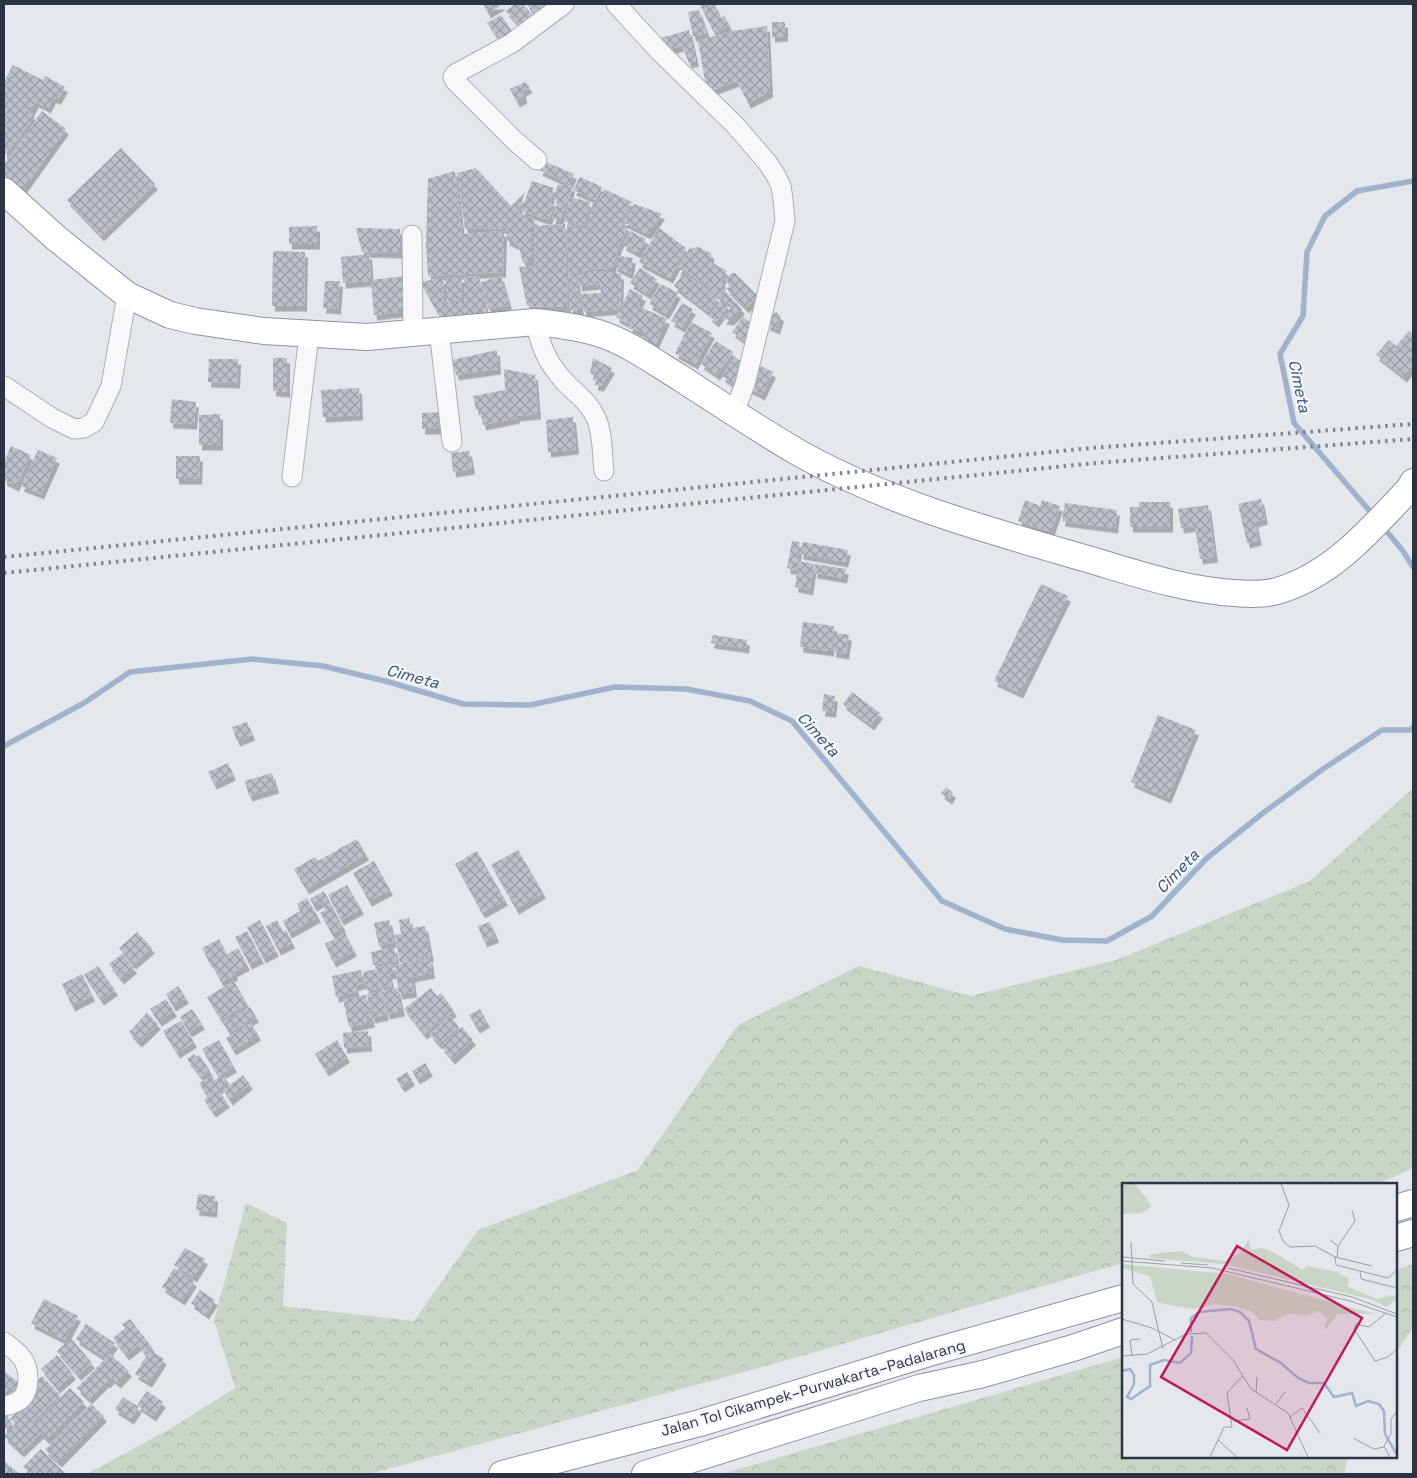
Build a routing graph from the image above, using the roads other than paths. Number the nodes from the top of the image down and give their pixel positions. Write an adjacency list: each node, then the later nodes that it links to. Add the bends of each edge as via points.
1 (564, 4): 3 (street, via 520,38 453,77)
2 (616, 4): 12 (street, via 735,126 767,162 781,186 785,221 745,384)
3 (537, 160)
4 (4, 191): 6 (highway)
5 (412, 235): 9 (street)
6 (127, 295): 10 (highway, via 170,315 195,321); 11 (street, via 111,386 94,422 74,429)
7 (535, 322): 8 (highway); 12 (highway, via 557,324 616,341 642,353); 14 (street, via 548,360 595,416)
8 (439, 330): 9 (highway); 13 (street)
9 (413, 332): 10 (highway, via 367,336)
10 (309, 335): 15 (street)
11 (4, 386)
12 (734, 413): 16 (highway, via 798,452 894,498 976,527 1206,591 1275,592 1322,572 1359,542)
13 (452, 442)
14 (604, 471)
15 (292, 477)
16 (1412, 485)
17 (1413, 1203): 18 (highway)
18 (1397, 1208)
19 (1413, 1233): 20 (highway)
20 (1397, 1238)
21 (1122, 1298): 25 (highway, Jalan Tol Cikampek–Purwakarta–Padalarang, via 700,1423)
22 (1122, 1331): 26 (highway, Jalan Tol Cikampek–Purwakarta–Padalarang, via 983,1374 919,1388)
23 (4, 1342): 24 (street, via 24,1361 28,1380 22,1398)
24 (4, 1406)
25 (502, 1474)
26 (645, 1474)

